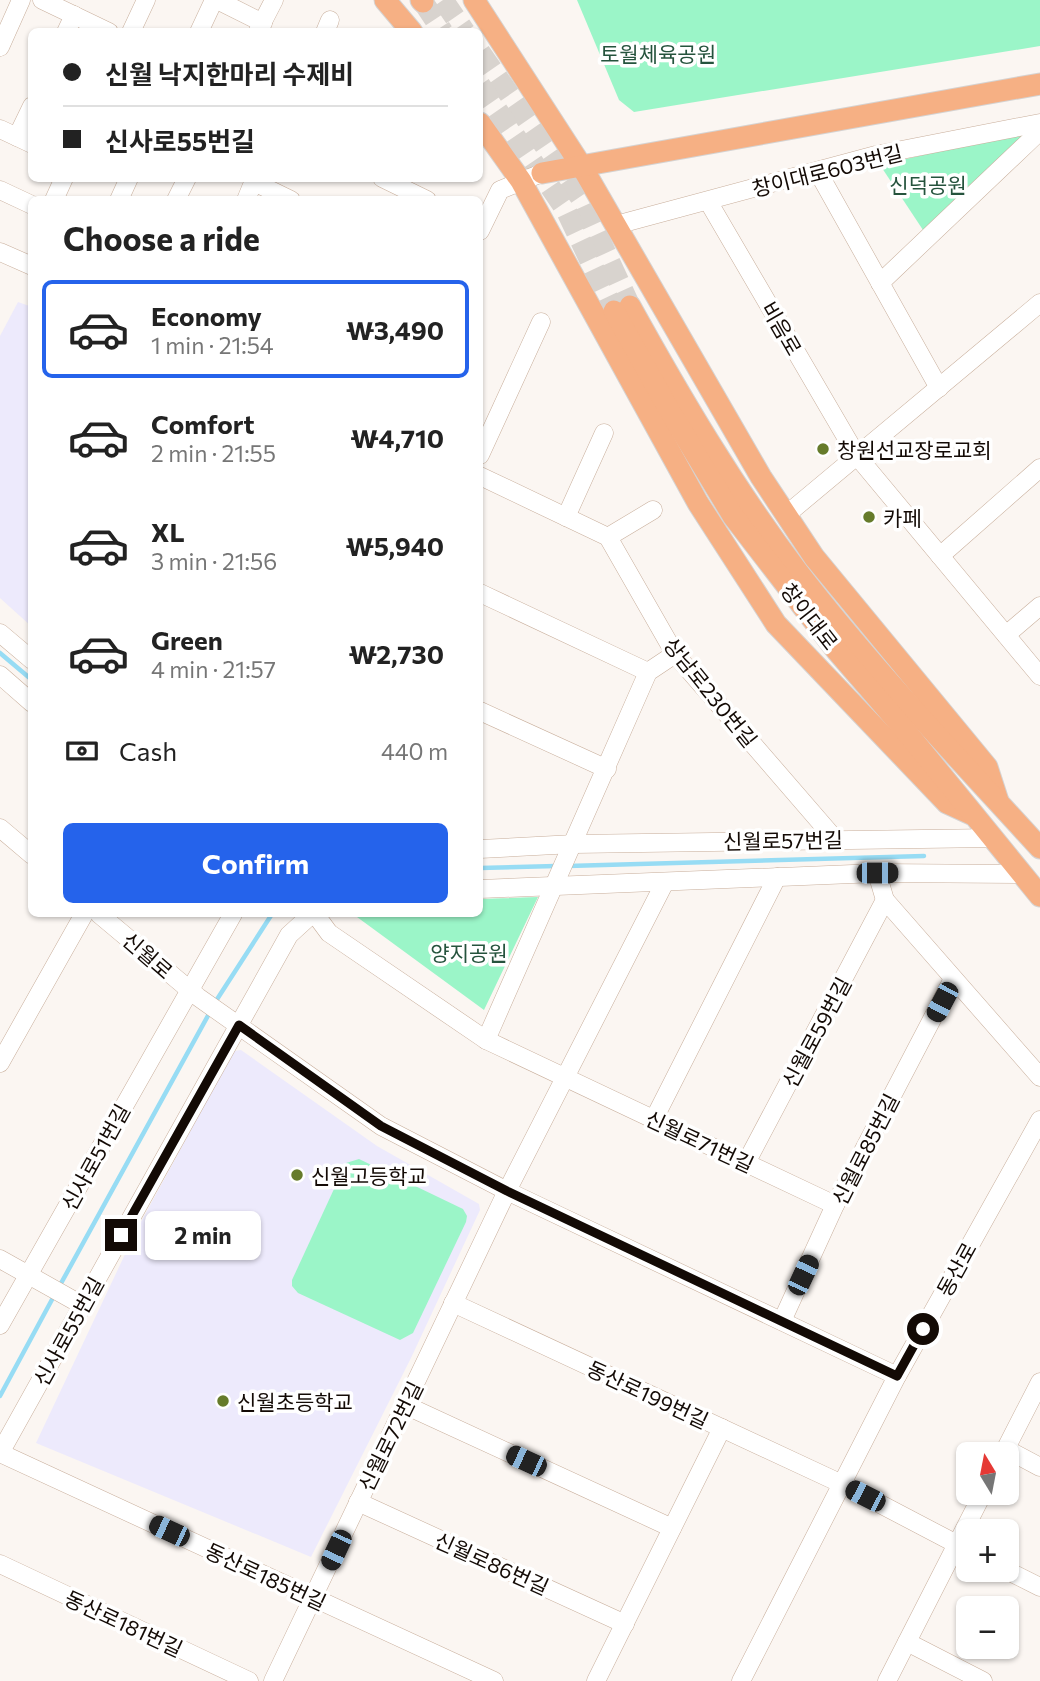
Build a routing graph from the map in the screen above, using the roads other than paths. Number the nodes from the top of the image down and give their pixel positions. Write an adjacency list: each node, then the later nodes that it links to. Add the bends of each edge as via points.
1 (22, 0): 15 (street)
2 (43, 0): 8 (street)
3 (146, 0): 12 (street)
4 (216, 0): 9 (street); 13 (street)
5 (274, 0): 9 (street)
6 (385, 0): 14 (main road)
7 (474, 0): 23 (main road)
8 (74, 15): 10 (street); 11 (street)
9 (260, 27)
10 (68, 28)
11 (101, 28)
12 (133, 28)
13 (201, 28)
14 (409, 28)
15 (0, 47)
16 (1040, 84): 23 (main road)
17 (1040, 123): 24 (street, 창이대로603번길, via 876,155)
18 (28, 124): 22 (street)
19 (483, 127): 26 (main road)
20 (0, 129): 22 (street)
21 (1040, 131): 38 (street)
22 (24, 141)
23 (582, 167): 25 (main road); 35 (main road)
24 (818, 172): 32 (street, 창이대로603번길); 38 (street)
25 (542, 173): 26 (street)
26 (521, 181): 34 (street, via 500,190); 65 (main road, via 698,503 776,624 947,803)
27 (259, 182): 30 (street)
28 (390, 182): 31 (street)
29 (0, 190): 33 (street)
30 (284, 196)
31 (418, 196)
32 (708, 201): 35 (street, 창이대로603번길); 44 (street, 비음로)
33 (28, 203)
34 (483, 221)
35 (616, 225): 48 (main road)
36 (0, 252): 37 (street)
37 (28, 259)
38 (880, 283): 41 (street)
39 (1039, 307): 41 (street)
40 (541, 322): 43 (street)
41 (939, 388): 44 (street)
42 (604, 433): 49 (street)
43 (483, 448)
44 (857, 456): 48 (street); 51 (street, 비음로)
45 (1040, 468): 51 (street)
46 (483, 477): 49 (street)
47 (653, 510): 50 (street)
48 (786, 515): 64 (main road, via 814,557 987,767)
49 (566, 517): 50 (street)
50 (608, 537): 56 (street, 상남로230번길)
51 (940, 556): 55 (street, 비음로)
52 (483, 594): 58 (street)
53 (1040, 606): 55 (street)
54 (0, 633): 57 (street)
55 (1006, 635): 60 (street, 비음로)
56 (675, 654): 58 (street); 67 (street, 상남로230번길)
57 (28, 657)
58 (648, 672): 63 (street)
59 (0, 676): 61 (street)
60 (1040, 676)
61 (28, 700)
62 (483, 712): 63 (street)
63 (607, 769): 71 (street)
64 (998, 802): 65 (main road, 창이대로, via 798,572 622,309 672,415 733,516); 69 (main road, 창이대로)
65 (971, 814): 68 (main road, 창이대로)
66 (0, 828): 72 (street)
67 (834, 838): 68 (street, 신월로57번길); 71 (street, 신월로57번길)
68 (993, 838): 74 (main road, 창이대로)
69 (1040, 848)
70 (483, 849): 71 (street, 신월로57번길)
71 (572, 850): 76 (street)
72 (28, 852)
73 (877, 873): 74 (street); 75 (street); 80 (street)
74 (1022, 874): 79 (main road, 창이대로)
75 (777, 877): 77 (street); 94 (street)
76 (558, 881): 77 (street); 78 (street); 90 (street)
77 (665, 882): 92 (street)
78 (483, 889)
79 (1040, 896)
80 (886, 900): 86 (street); 96 (street, 신월로59번길)
81 (82, 917): 89 (street)
82 (103, 917): 87 (street, 신월로)
83 (232, 917): 87 (street)
84 (310, 917): 88 (street, via 289,935)
85 (316, 917): 90 (street, via 329,933)
86 (953, 979): 93 (street); 98 (street, 신월로85번길)
87 (194, 993): 88 (street, 신월로); 100 (street, 신사로51번길)
88 (236, 1023): 97 (street, via 381,1126); 102 (street, 신사로55번길)
89 (6, 1038): 91 (street)
90 (486, 1040): 92 (street)
91 (0, 1063)
92 (565, 1077): 94 (street, 신월로71번길); 97 (street)
93 (1040, 1077)
94 (654, 1119): 96 (street, 신월로71번길)
95 (1040, 1121): 105 (street, 동산로)
96 (746, 1163): 98 (street, 신월로71번길)
97 (507, 1191): 101 (street, 신월로72번길); 103 (street)
98 (835, 1205): 103 (street, 신월로85번길)
99 (0, 1259): 100 (street)
100 (32, 1277): 102 (street); 104 (street, 신사로51번길)
101 (453, 1303): 107 (street, 신월로72번길); 108 (street, 동산로199번길)
102 (79, 1304): 110 (street, 신사로55번길)
103 (782, 1321): 105 (street)
104 (0, 1325)
105 (897, 1376): 113 (street, 동산로)
106 (1040, 1382): 109 (street)
107 (405, 1405): 114 (street, 신월로72번길); 115 (street)
108 (722, 1428): 113 (street, 동산로199번길); 115 (street)
109 (1009, 1442)
110 (0, 1453): 121 (street, 동산로185번길)
111 (1019, 1458): 112 (street)
112 (1040, 1467)
113 (842, 1484): 116 (street, 동산로199번길); 128 (street, 동산로)
114 (358, 1502): 121 (street, 신월로72번길); 122 (street, 신월로86번길)
115 (672, 1528): 122 (street)
116 (956, 1544)
117 (956, 1557): 123 (street)
118 (0, 1564): 124 (street, 동산로181번길)
119 (1019, 1576): 120 (street)
120 (1040, 1587)
121 (313, 1597): 125 (street, 신월로72번길); 126 (street, 동산로185번길)
122 (625, 1623): 127 (street)
123 (907, 1642): 129 (street); 130 (street)
124 (249, 1681)
125 (273, 1681)
126 (494, 1681)
127 (596, 1681)
128 (741, 1681)
129 (887, 1681)
130 (983, 1681)

